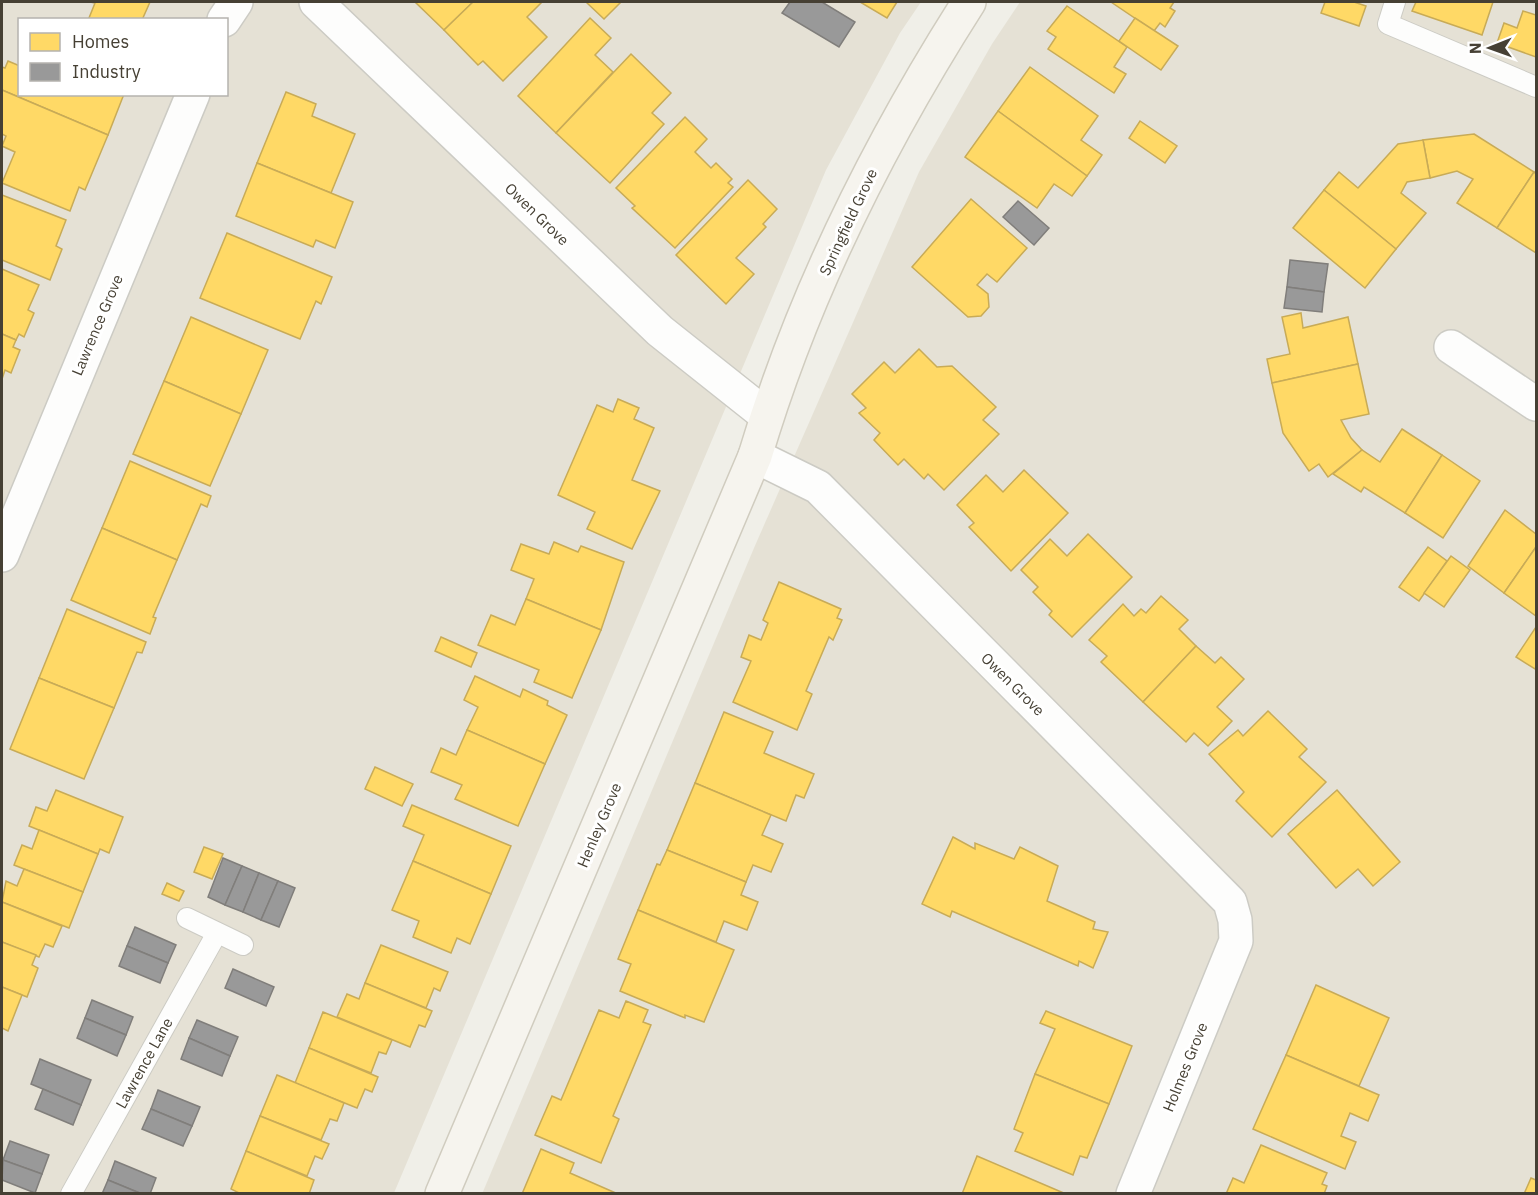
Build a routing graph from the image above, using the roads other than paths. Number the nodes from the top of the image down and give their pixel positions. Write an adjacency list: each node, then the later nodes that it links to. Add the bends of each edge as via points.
1 (236, 2): 5 (street)
2 (316, 2): 10 (street, Owen Grove, via 660,332)
3 (969, 2): 10 (street, Springfield Grove, via 920,78 850,212 791,347)
4 (1395, 2): 6 (lane, via 1388,24)
5 (225, 18)
6 (1536, 87)
7 (192, 96): 12 (street, Lawrence Grove)
8 (1451, 347): 9 (street)
9 (1536, 404)
10 (767, 416): 11 (street, Springfield Grove)
11 (755, 456): 15 (street, Owen Grove, via 818,487 1230,902); 18 (street, Henley Grove)
12 (2, 555)
13 (187, 918): 14 (lane)
14 (217, 933): 16 (lane); 17 (lane, Lawrence Lane)
15 (1236, 941): 19 (street, Holmes Grove)
16 (243, 945)
17 (71, 1194)
18 (442, 1194)
19 (1133, 1194)

